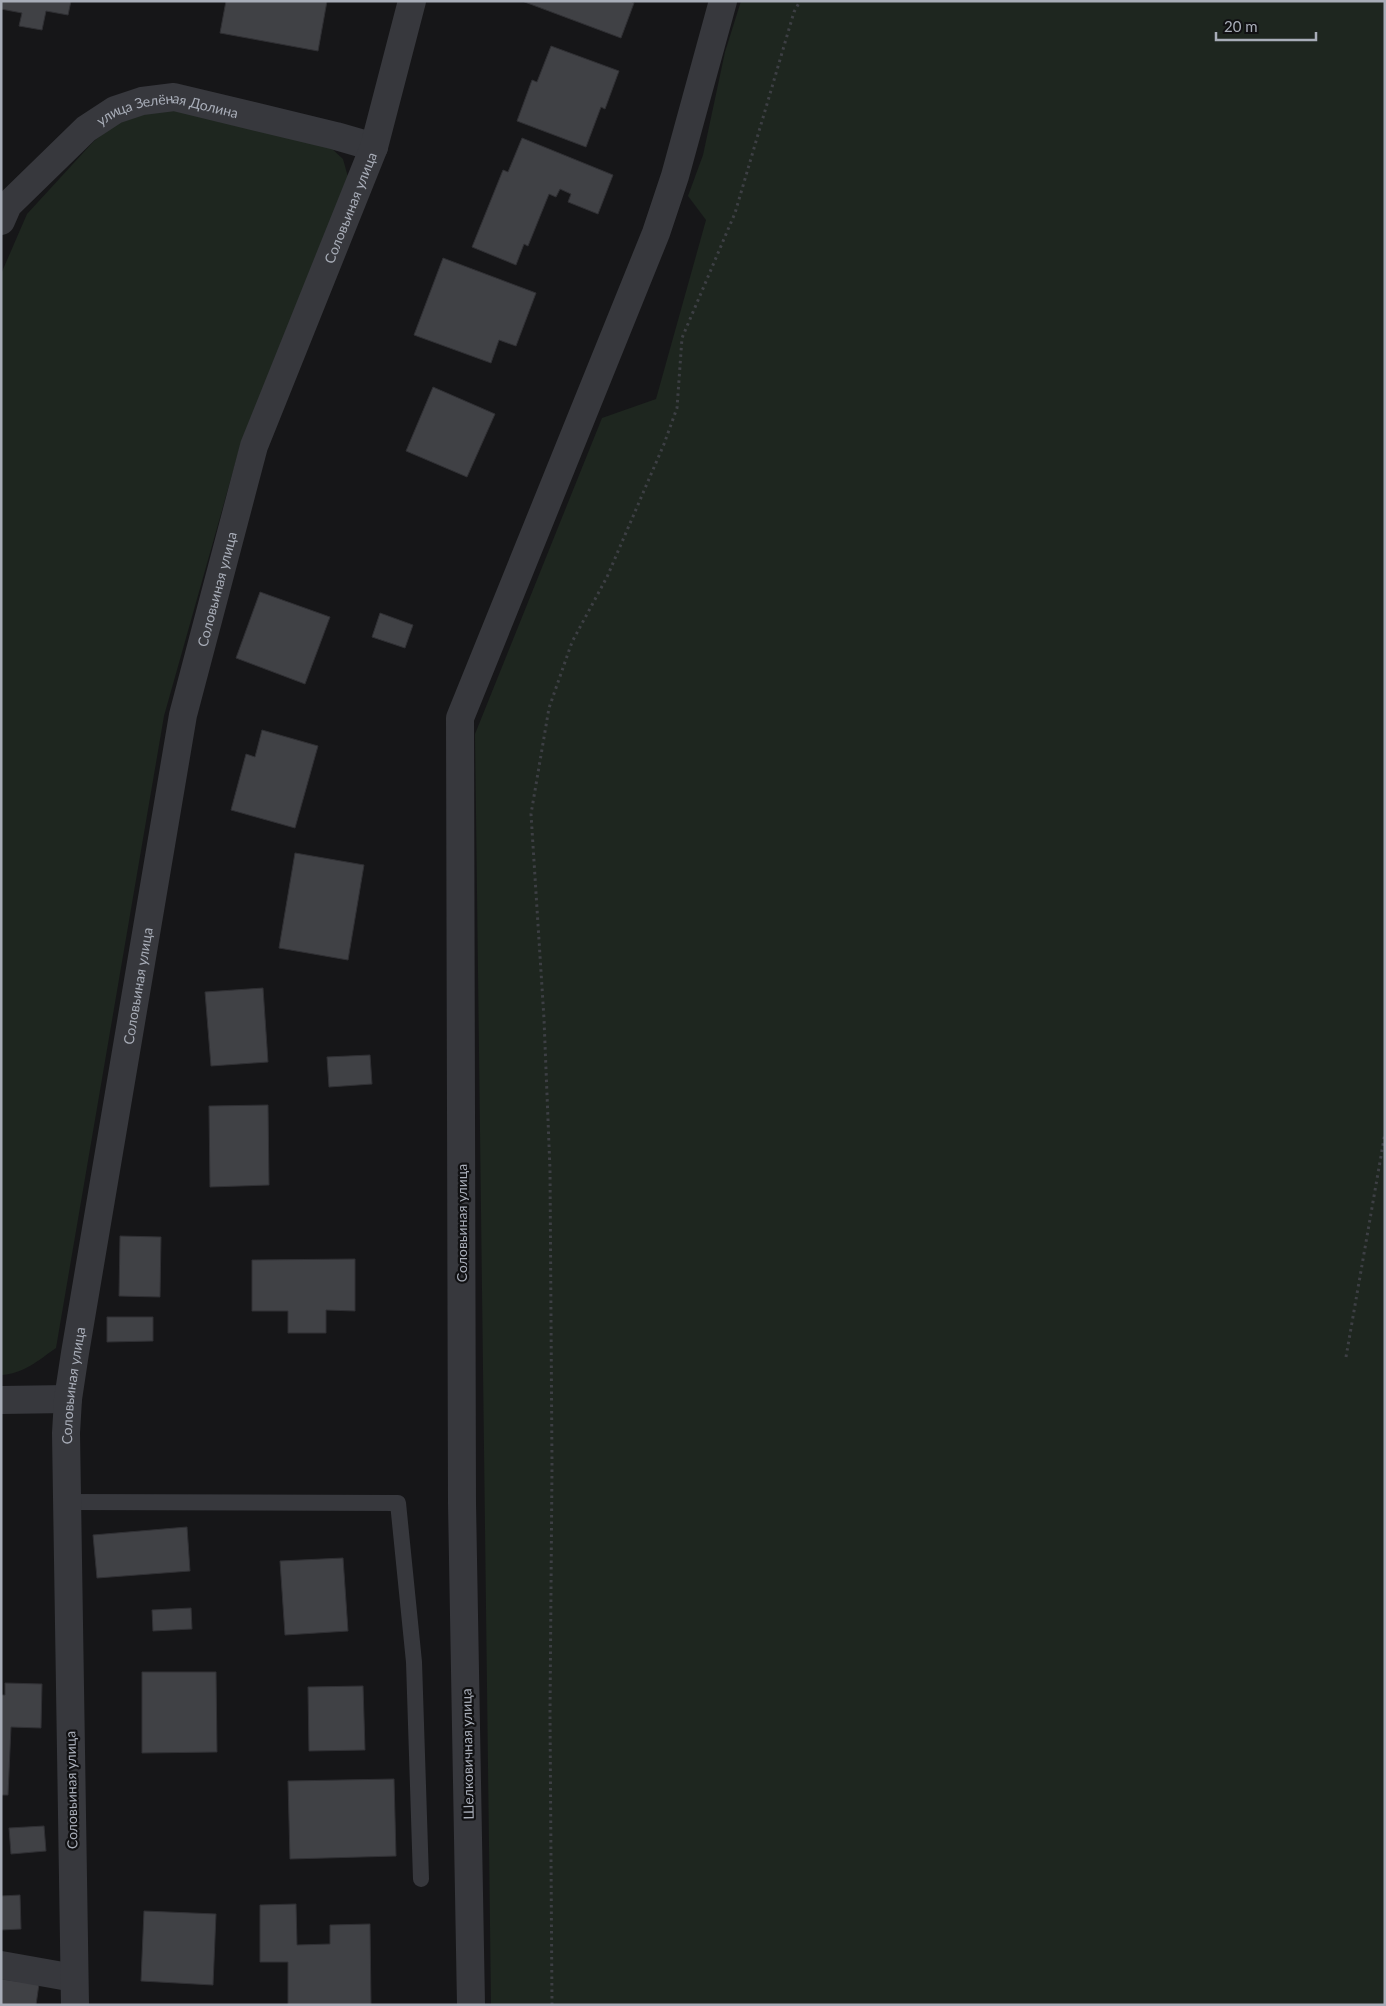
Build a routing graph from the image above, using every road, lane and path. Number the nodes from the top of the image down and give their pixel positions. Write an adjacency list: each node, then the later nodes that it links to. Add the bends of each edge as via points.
1 (412, 1): 4 (street, Соловьиная улица)
2 (723, 1): 11 (street, Соловьиная улица, via 656,234 460,718)
3 (800, 1): 16 (path, via 794,12 735,213 682,338 674,417 608,578 572,642 549,708 531,814 550,1170)
4 (374, 147): 5 (street, улица Зелёная Долина, via 174,97 142,101 115,110 86,128 8,205); 8 (street, Соловьиная улица, via 254,446 183,714)
5 (1, 222)
6 (1385, 1133): 7 (path)
7 (1346, 1357)
8 (68, 1399): 9 (street); 10 (street, Соловьиная улица)
9 (1, 1400)
10 (67, 1502): 12 (lane, via 398,1503 414,1662); 14 (street, Соловьиная улица)
11 (462, 1503): 15 (street, Шелковичная улица)
12 (421, 1880)
13 (1, 1965): 14 (street)
14 (74, 1992)
15 (471, 2005)
16 (552, 2005)

